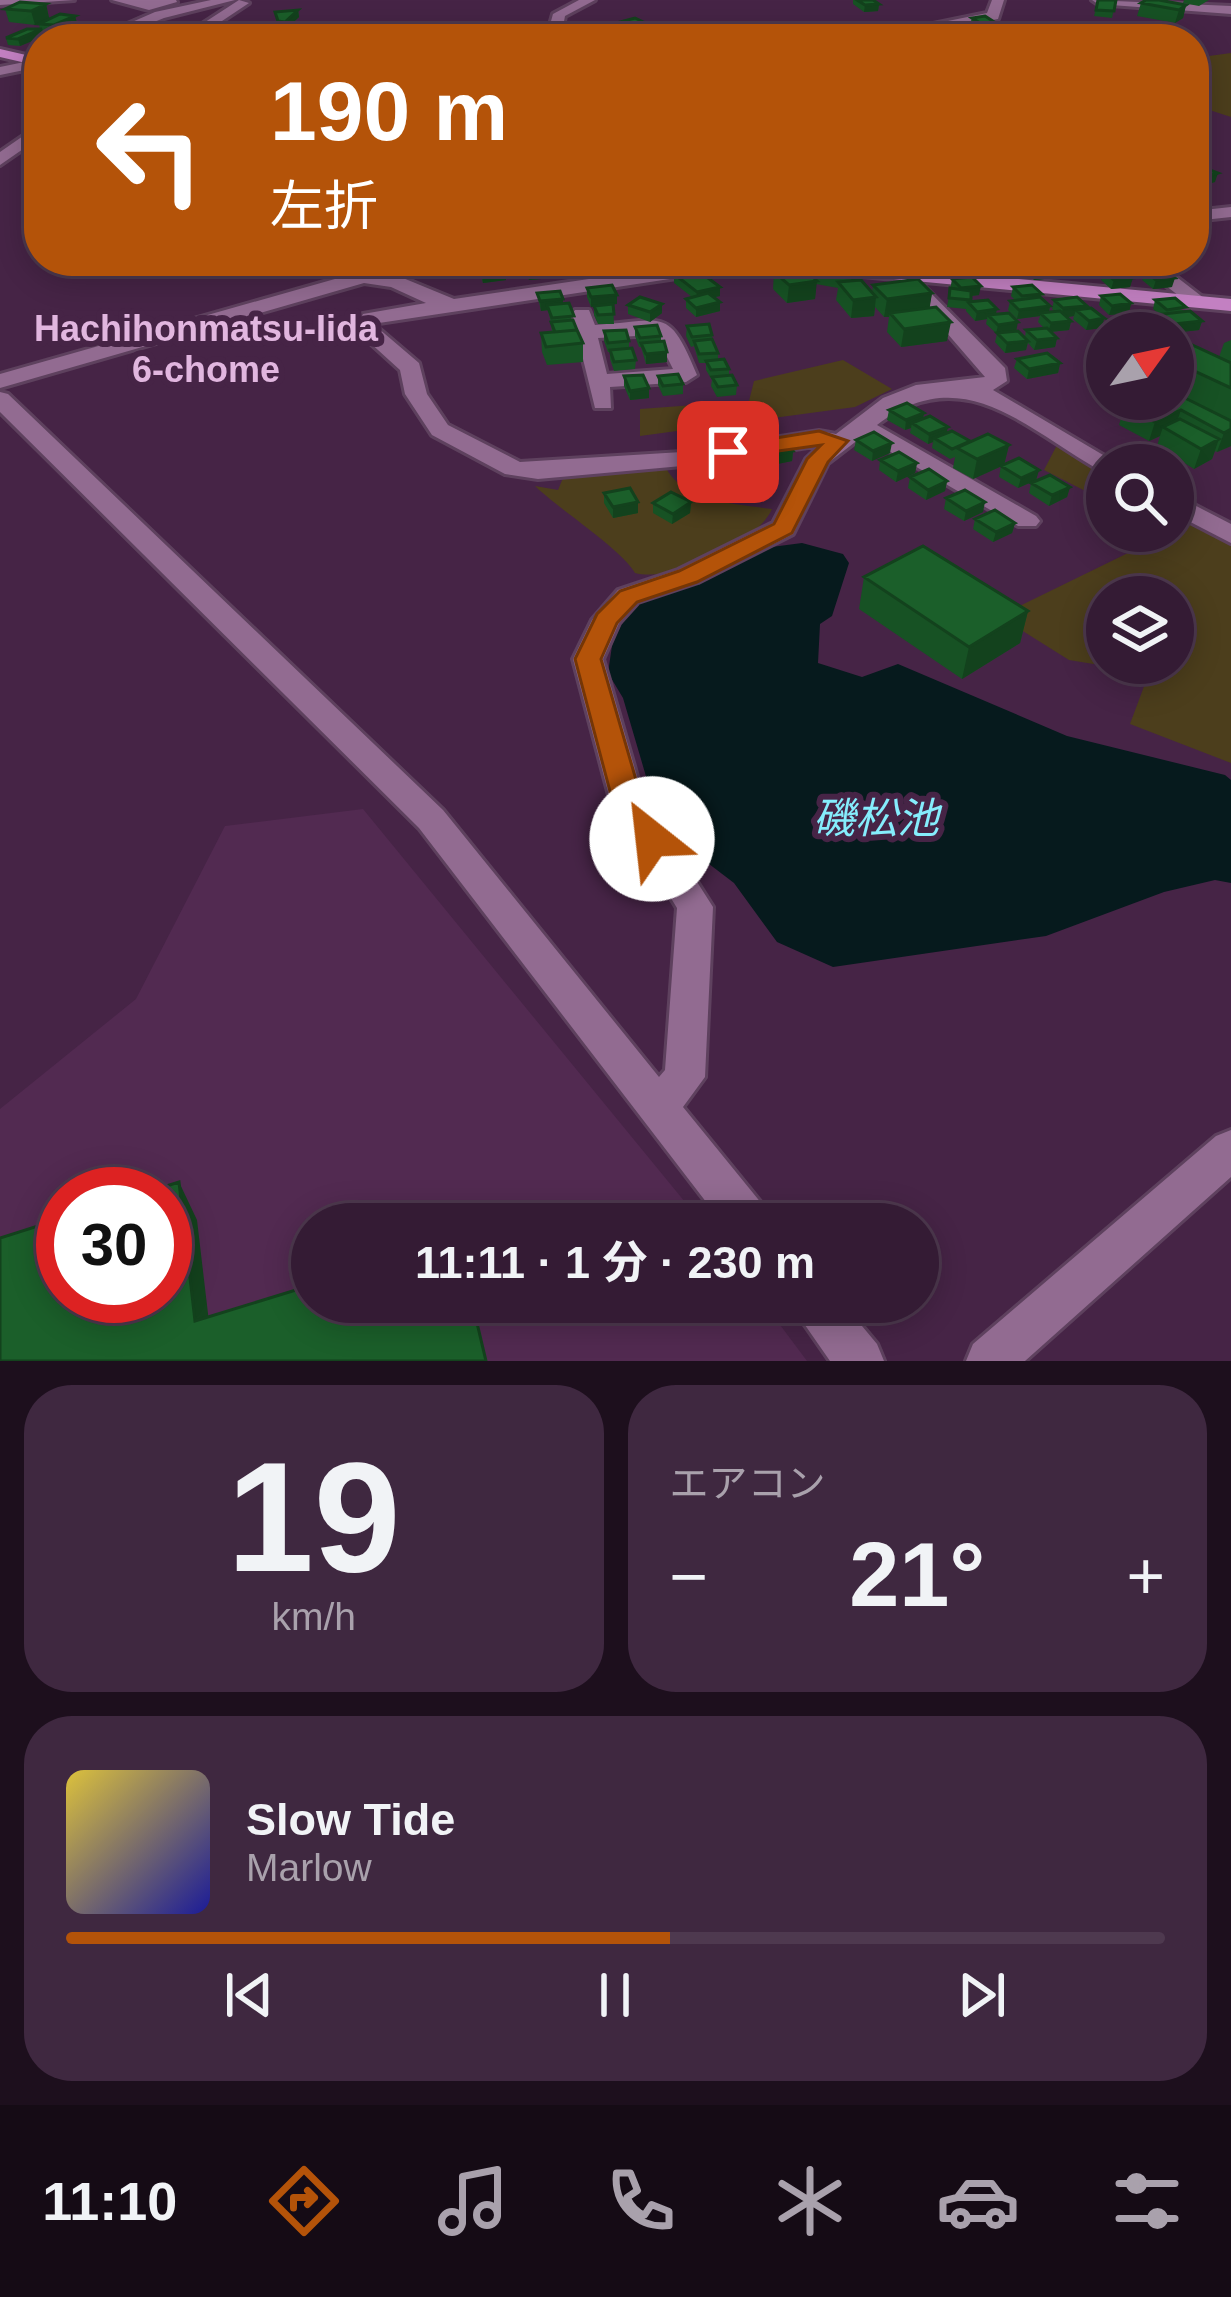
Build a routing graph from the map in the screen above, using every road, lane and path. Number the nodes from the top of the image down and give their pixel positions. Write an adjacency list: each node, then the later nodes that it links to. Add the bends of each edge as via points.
1 (68, 0): 8 (street)
2 (118, 0): 3 (street)
3 (179, 0)
4 (229, 0): 12 (street)
5 (244, 0): 13 (street)
6 (590, 0): 14 (street, via 559,14)
7 (1098, 0): 9 (street)
8 (0, 1)
9 (1149, 2): 10 (street)
10 (1224, 6)
11 (997, 14): 15 (street)
12 (136, 24)
13 (208, 24)
14 (557, 24)
15 (946, 24)
16 (24, 142): 17 (street)
17 (0, 160)
18 (391, 276): 22 (street)
19 (662, 276): 23 (street)
20 (908, 276): 24 (main road); 29 (street, via 998,373)
21 (1164, 276): 24 (street)
22 (388, 277): 25 (street); 28 (street)
23 (576, 291): 25 (street); 27 (street)
24 (1199, 302): 26 (main road)
25 (448, 304): 31 (street, via 370,318 367,330 411,368 416,394 440,430 514,469 682,459)
26 (1231, 305)
27 (586, 332): 27 (street, via 660,328 686,375 600,392)
28 (0, 381)
29 (975, 389): 31 (street, via 924,390); 32 (street)
30 (0, 399): 36 (street, via 431,819)
31 (849, 433): 34 (street); 36 (street, via 818,459 784,528 628,596 588,659 627,799 695,908 685,1077)
32 (1086, 452)
33 (1194, 514): 35 (street)
34 (1027, 521)
35 (1231, 535)
36 (656, 1107): 38 (street)
37 (1231, 1150): 41 (street)
38 (733, 1203)
39 (829, 1323): 40 (street)
40 (860, 1361)
41 (990, 1361)

